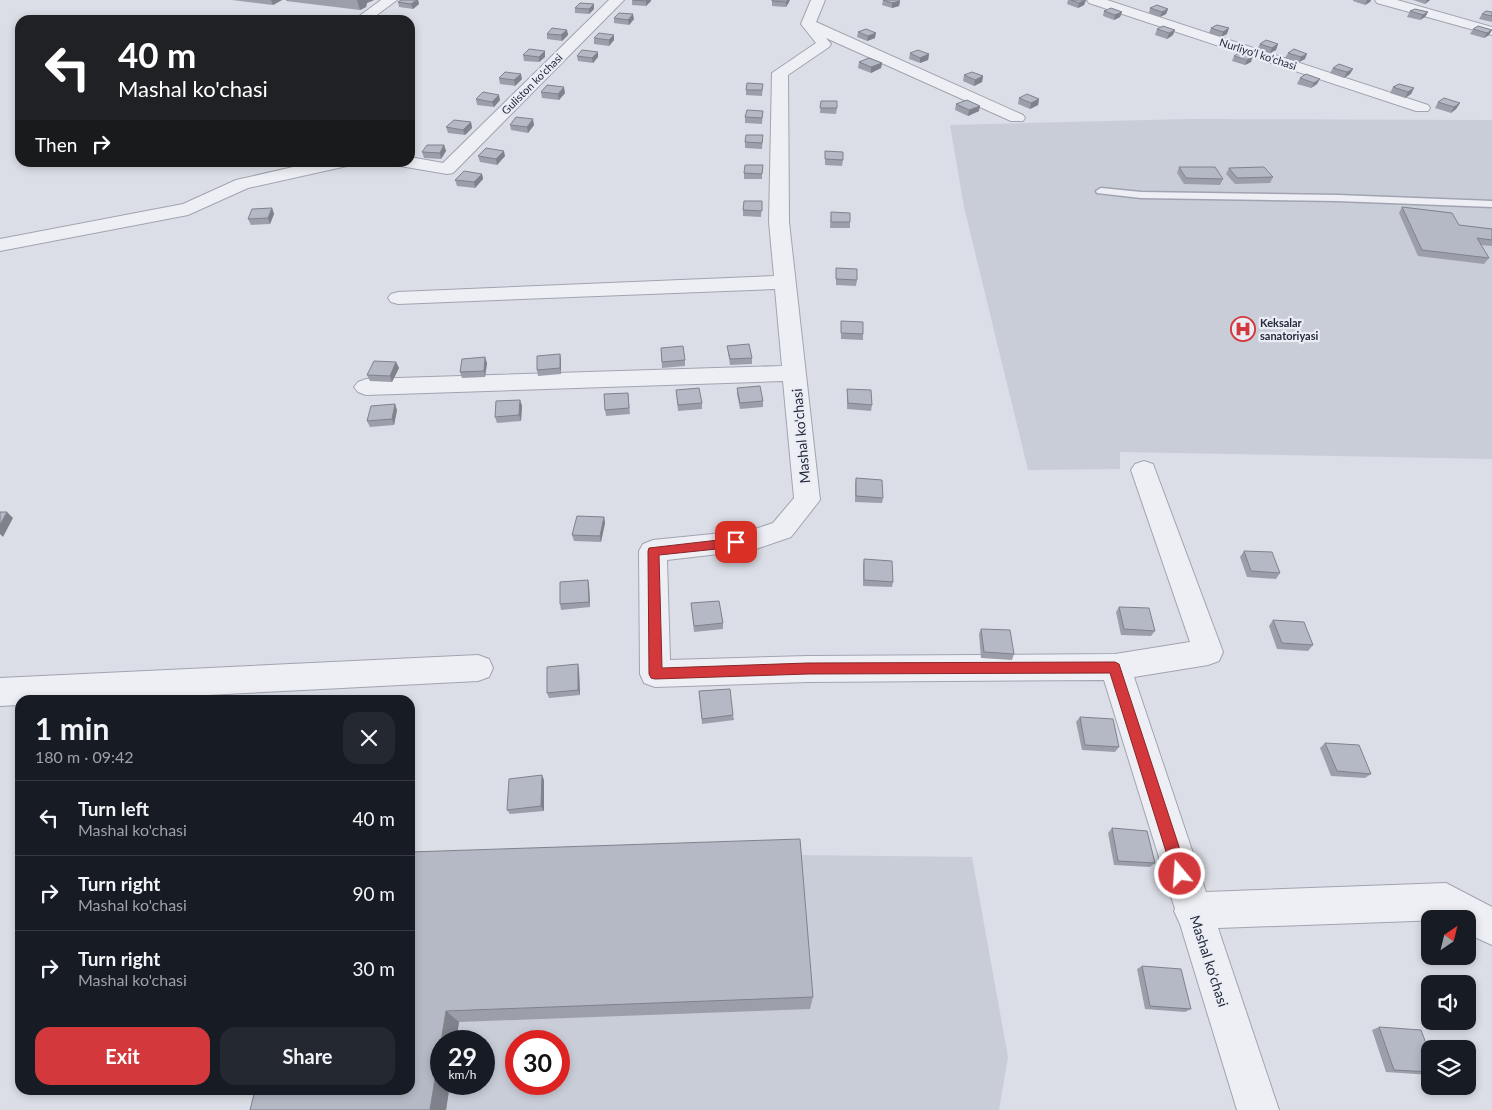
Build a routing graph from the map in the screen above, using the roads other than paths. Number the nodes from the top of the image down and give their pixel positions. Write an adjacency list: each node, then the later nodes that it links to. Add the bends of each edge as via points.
1 (390, 0): 6 (street)
2 (617, 0): 10 (street, Guliston ko'chasi, via 447,168)
3 (1094, 0): 8 (street, Nurliyo'l ko'chasi)
4 (1382, 0): 7 (street)
5 (813, 12): 9 (street, Mashal ko'chasi); 15 (street, Mashal ko'chasi, via 824,44 780,73 779,222)
6 (368, 15)
7 (1492, 31)
8 (1422, 108)
9 (1017, 118)
10 (415, 163)
11 (318, 167): 14 (street, via 242,184 188,210)
12 (1101, 191): 13 (lane, via 1141,196)
13 (1492, 204)
14 (0, 245)
15 (785, 282): 16 (street); 17 (street, Mashal ko'chasi)
16 (398, 298)
17 (795, 373): 18 (street); 20 (street, Mashal ko'chasi, via 807,500 782,530 753,540 653,551 655,674 808,669)
18 (366, 387)
19 (1144, 470): 20 (street, via 1208,652)
20 (1115, 667): 23 (street, Mashal ko'chasi)
21 (478, 668): 22 (street)
22 (0, 692)
23 (1192, 911): 24 (street, via 1446,901); 25 (street, Mashal ko'chasi)
24 (1492, 927)
25 (1258, 1110)

